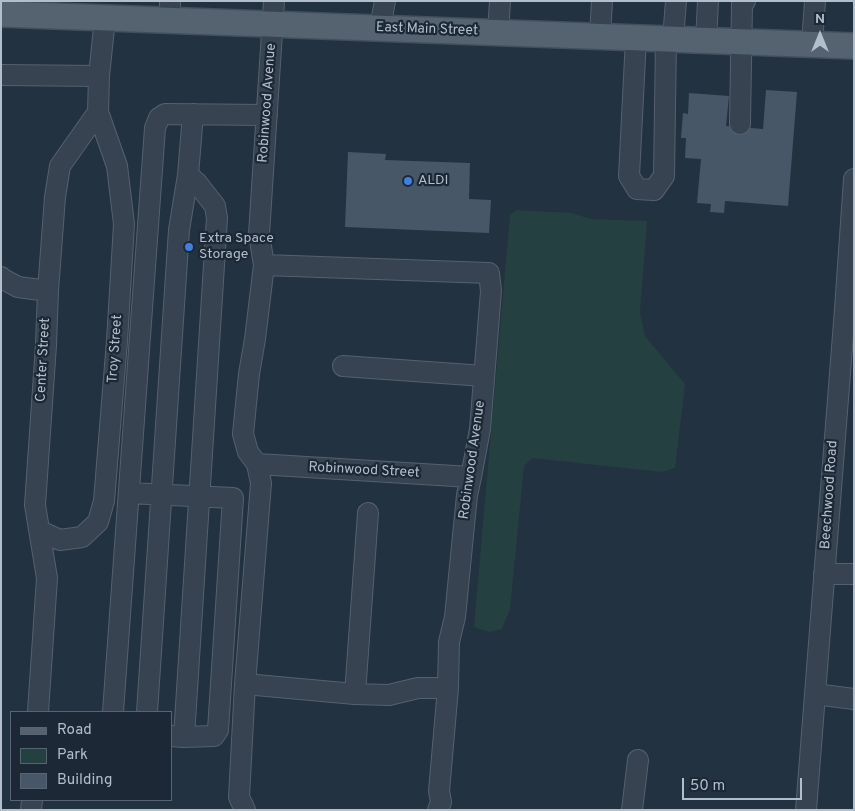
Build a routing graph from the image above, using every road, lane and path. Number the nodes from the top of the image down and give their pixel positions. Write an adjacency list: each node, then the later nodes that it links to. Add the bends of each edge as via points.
1 (385, 1): 12 (street)
2 (500, 1): 13 (street)
3 (602, 1): 14 (street)
4 (676, 1): 16 (street)
5 (708, 1): 17 (street)
6 (745, 1): 18 (street, via 742,3)
7 (815, 1): 19 (street)
8 (170, 11): 9 (main road, East Main Street); 11 (main road, East Main Street)
9 (274, 13): 12 (main road, East Main Street); 25 (street, Robinwood Avenue)
10 (1, 14): 11 (main road, East Main Street)
11 (105, 18): 22 (street)
12 (380, 28): 13 (main road, East Main Street)
13 (498, 33): 14 (main road, East Main Street)
14 (600, 36): 15 (main road, East Main Street)
15 (636, 38): 16 (main road, East Main Street); 16 (street, via 629,176 637,189 654,190 664,176)
16 (670, 39): 17 (main road, East Main Street)
17 (706, 40): 18 (main road, East Main Street)
18 (742, 42): 19 (main road, East Main Street); 26 (street)
19 (812, 44): 20 (main road, East Main Street)
20 (854, 46)
21 (1, 74): 22 (street)
22 (99, 76): 23 (street)
23 (98, 112): 32 (street, Center Street, via 60,166 54,197); 42 (street, Troy Street, via 117,166 124,224 104,501 98,522 82,537 60,540)
24 (193, 114): 25 (street); 27 (street); 38 (street, via 165,114 159,118 155,128)
25 (267, 116): 30 (street, Robinwood Avenue, via 259,234)
26 (740, 124)
27 (188, 175): 39 (street, via 179,230); 40 (street, via 215,206 217,218)
28 (854, 180): 29 (street, Beechwood Road)
29 (852, 227): 33 (street, Beechwood Road)
30 (264, 265): 35 (street, Robinwood Avenue, via 489,273 491,291); 36 (street, Robinwood Avenue, via 244,434 248,452)
31 (1, 277): 32 (street, via 18,287)
32 (48, 291): 42 (street, Center Street, via 34,505)
33 (849, 309): 43 (street, Beechwood Road)
34 (343, 366): 35 (street)
35 (484, 376): 37 (street, Robinwood Avenue, via 480,429)
36 (257, 464): 37 (street, Robinwood Street); 45 (street, Robinwood Avenue, via 261,483)
37 (471, 477): 46 (street, Robinwood Avenue, via 455,617 449,642)
38 (129, 493): 39 (street); 51 (street)
39 (160, 495): 40 (street); 52 (street)
40 (199, 496): 53 (street); 53 (street, via 233,498 218,730 214,736)
41 (368, 512): 47 (street)
42 (40, 531): 50 (street, Center Street, via 47,578)
43 (824, 574): 44 (street); 48 (street, Beechwood Road)
44 (854, 574)
45 (245, 684): 47 (street); 55 (street, Robinwood Avenue, via 239,797)
46 (448, 688): 47 (street, via 418,688 389,695); 56 (street, Robinwood Avenue)
47 (355, 694)
48 (815, 694): 49 (street); 58 (street, Beechwood Road)
49 (854, 699)
50 (38, 711)
51 (113, 711)
52 (147, 711)
53 (177, 736)
54 (638, 760): 57 (street)
55 (245, 810)
56 (438, 810)
57 (632, 810)
58 (806, 810)

